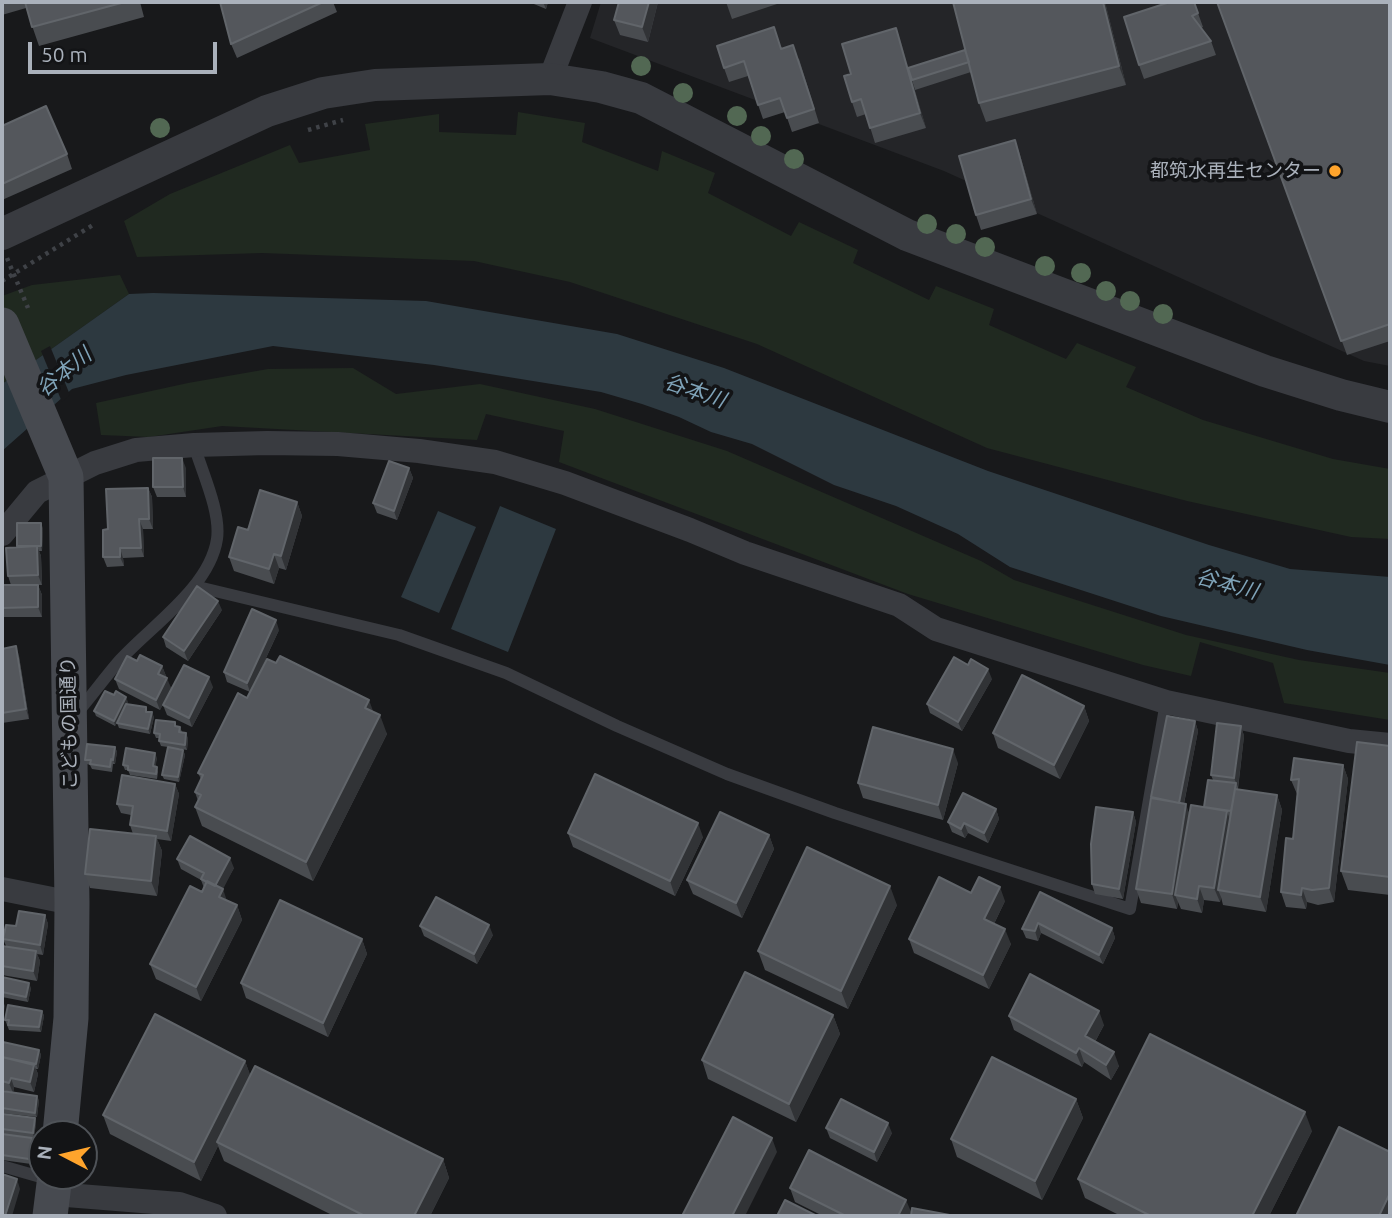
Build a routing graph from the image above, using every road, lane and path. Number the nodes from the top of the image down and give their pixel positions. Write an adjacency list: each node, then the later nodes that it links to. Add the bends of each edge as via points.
1 (580, 2): 2 (street)
2 (550, 79): 6 (street, via 375,85 305,98 255,116); 9 (street, via 641,98 907,235 1265,371)
3 (352, 118): 4 (path)
4 (306, 130)
5 (97, 222): 7 (path)
6 (2, 234)
7 (2, 281)
8 (2, 325): 11 (main road, こどもの国通り)
9 (1390, 407)
10 (194, 445): 11 (street, via 136,450); 13 (lane, via 217,518 217,540); 14 (street, via 338,444 495,462 565,483 745,553 899,605 936,629)
11 (64, 471): 12 (street, via 37,492); 15 (main road, こどもの国通り)
12 (2, 534)
13 (194, 586): 14 (lane, via 399,635 506,673 727,774 1130,909); 15 (lane, via 120,660)
14 (1166, 702): 16 (street, via 1349,741)
15 (69, 722): 18 (main road, こどもの国通り)
16 (1390, 745)
17 (2, 889): 18 (street)
18 (72, 903): 19 (main road, こどもの国通り, via 71,1018)
19 (61, 1120)
20 (2, 1166): 21 (lane)
21 (53, 1192): 22 (street, via 179,1204)
22 (215, 1216)

